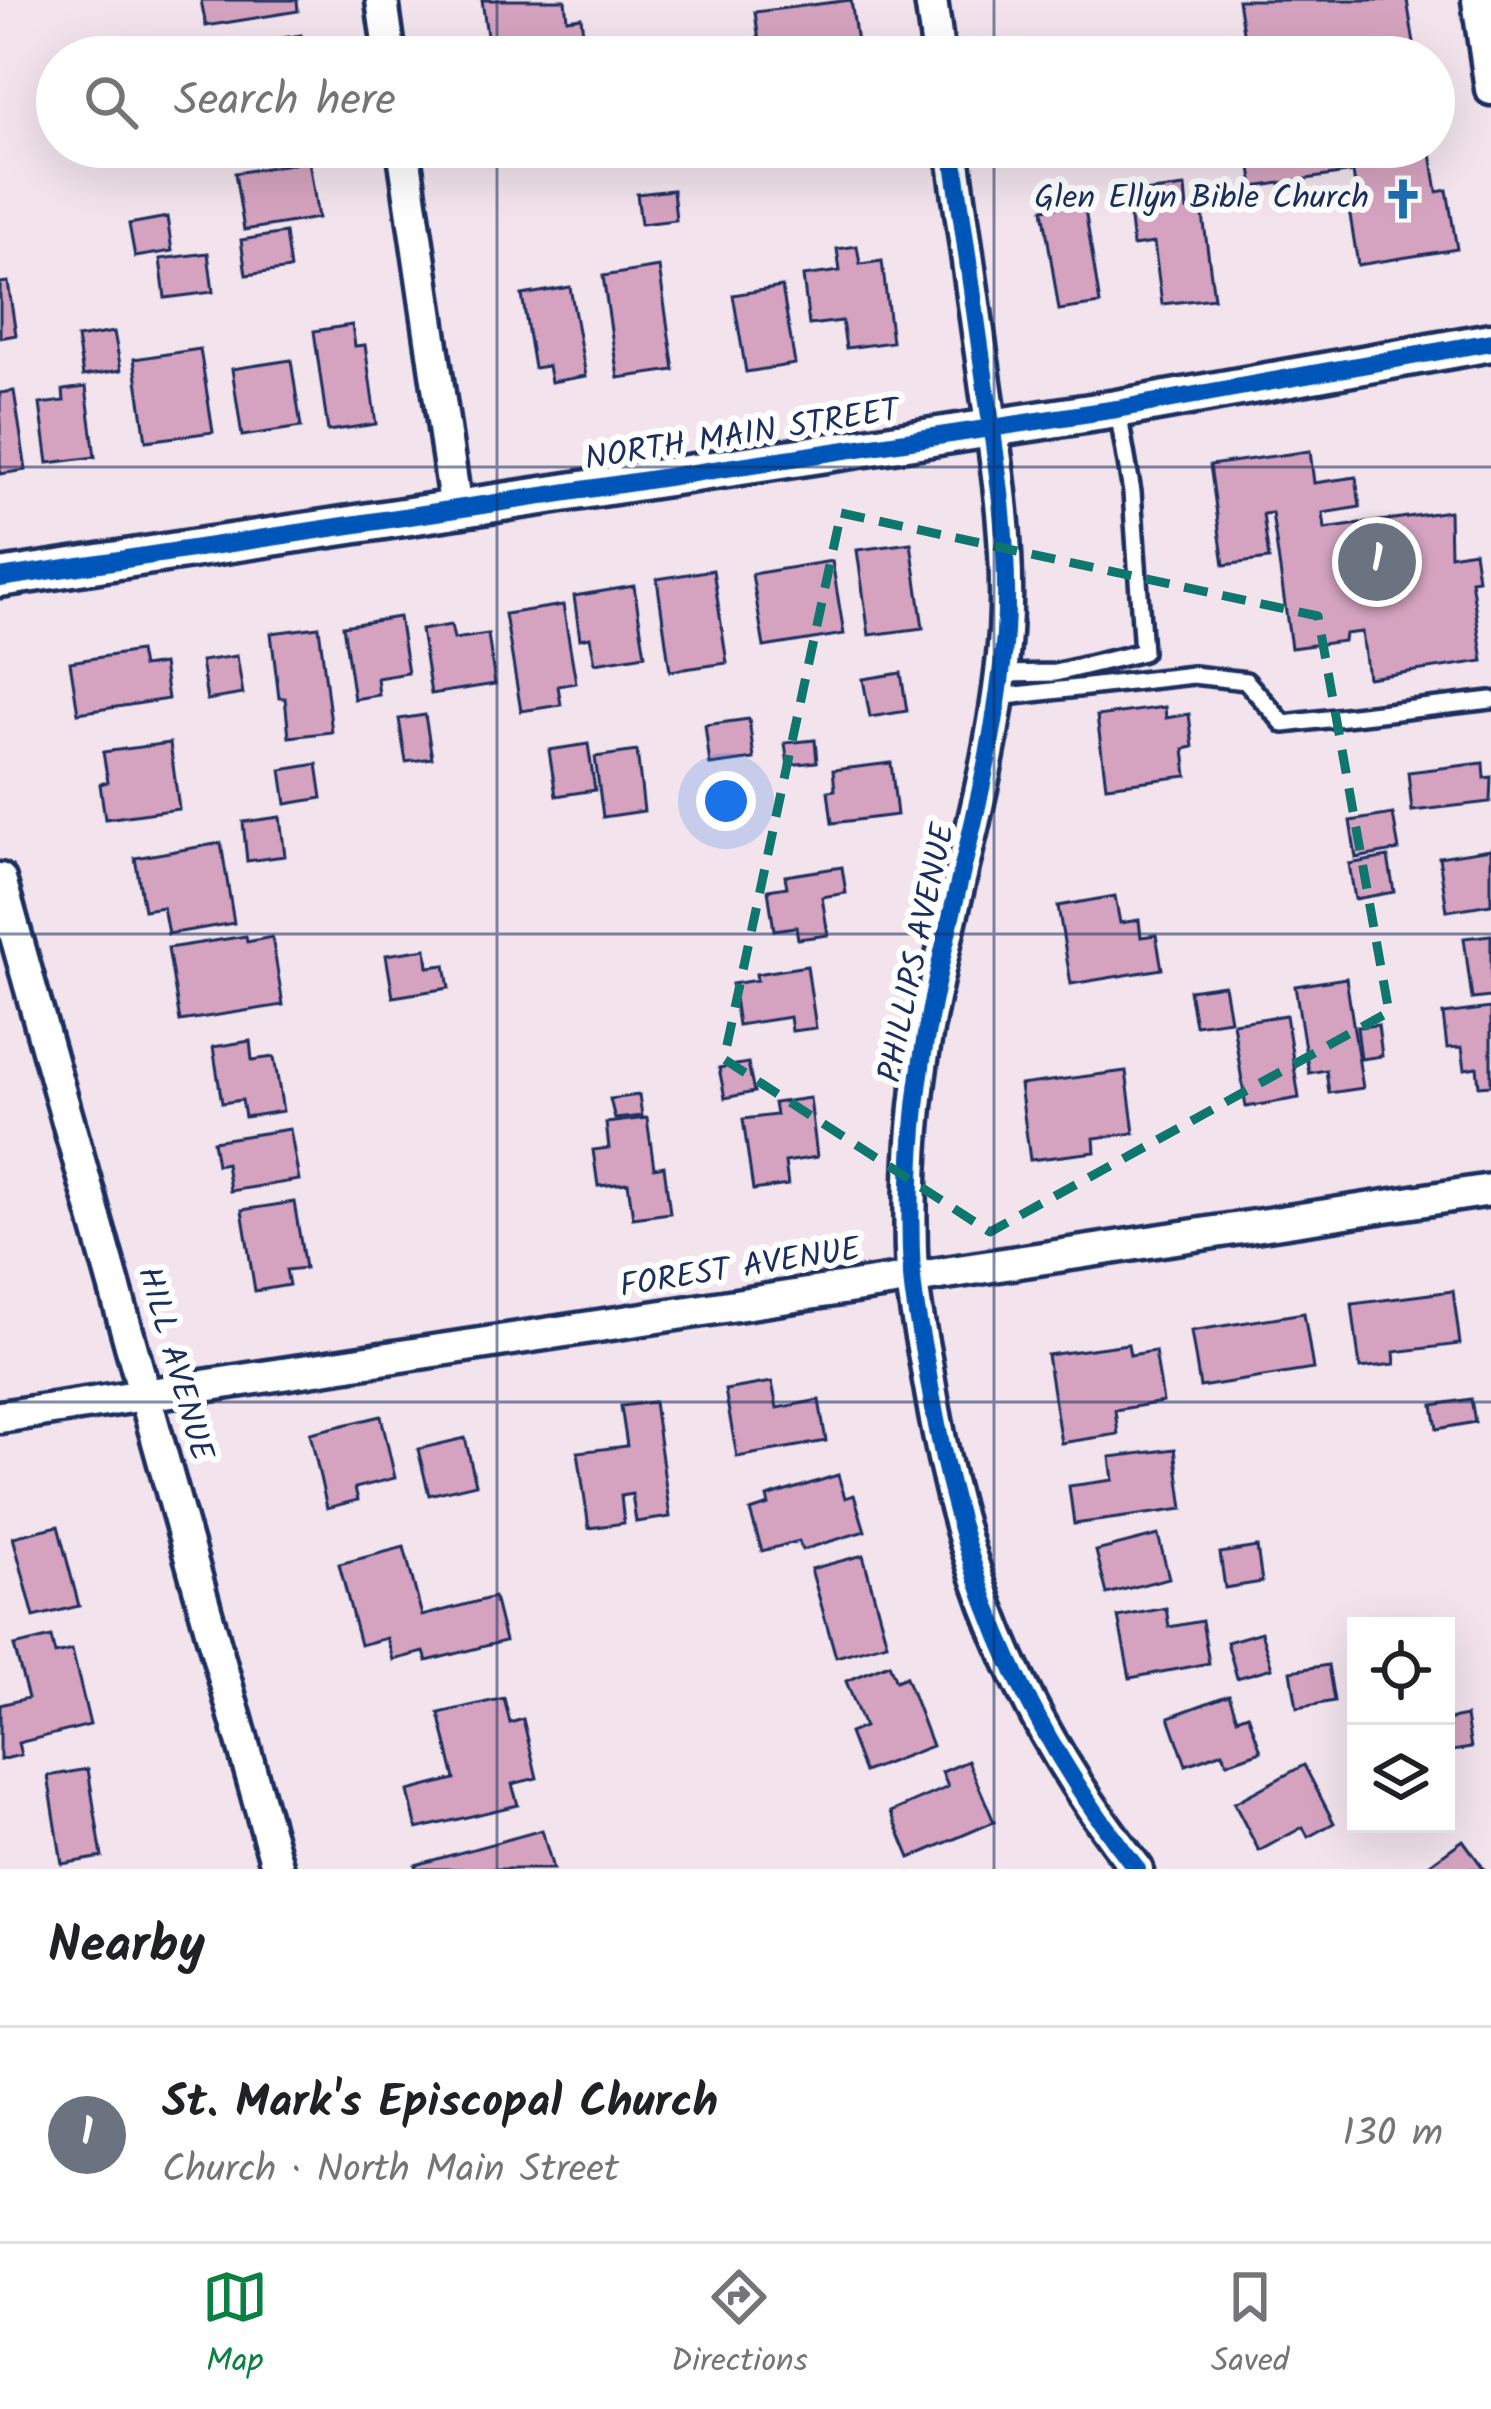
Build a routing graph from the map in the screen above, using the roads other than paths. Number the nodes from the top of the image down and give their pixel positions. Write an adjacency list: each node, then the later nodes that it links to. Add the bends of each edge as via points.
1 (382, 0): 4 (street)
2 (931, 0): 5 (street)
3 (1478, 0): 6 (street)
4 (387, 36)
5 (936, 36)
6 (1491, 88)
7 (407, 168): 12 (street)
8 (955, 168): 11 (street, PHILLIPS AVENUE)
9 (1491, 342): 10 (street, NORTH MAIN STREET)
10 (1117, 410): 11 (street, NORTH MAIN STREET); 14 (lane, via 1132,492 1143,652)
11 (992, 428): 12 (street, NORTH MAIN STREET); 14 (street, PHILLIPS AVENUE, via 1006,577)
12 (456, 510): 13 (street, NORTH MAIN STREET)
13 (0, 578)
14 (999, 685): 15 (lane, via 1193,675 1246,681 1284,724); 18 (street, PHILLIPS AVENUE, via 924,1046)
15 (1491, 700)
16 (0, 879): 19 (street, HILL AVENUE)
17 (1491, 1190): 18 (street, FOREST AVENUE)
18 (912, 1279): 19 (street, FOREST AVENUE); 22 (street, PHILLIPS AVENUE, via 940,1452 986,1610 1064,1767)
19 (145, 1397): 20 (street, FOREST AVENUE); 21 (street, HILL AVENUE)
20 (0, 1417)
21 (278, 1869)
22 (1137, 1869)

